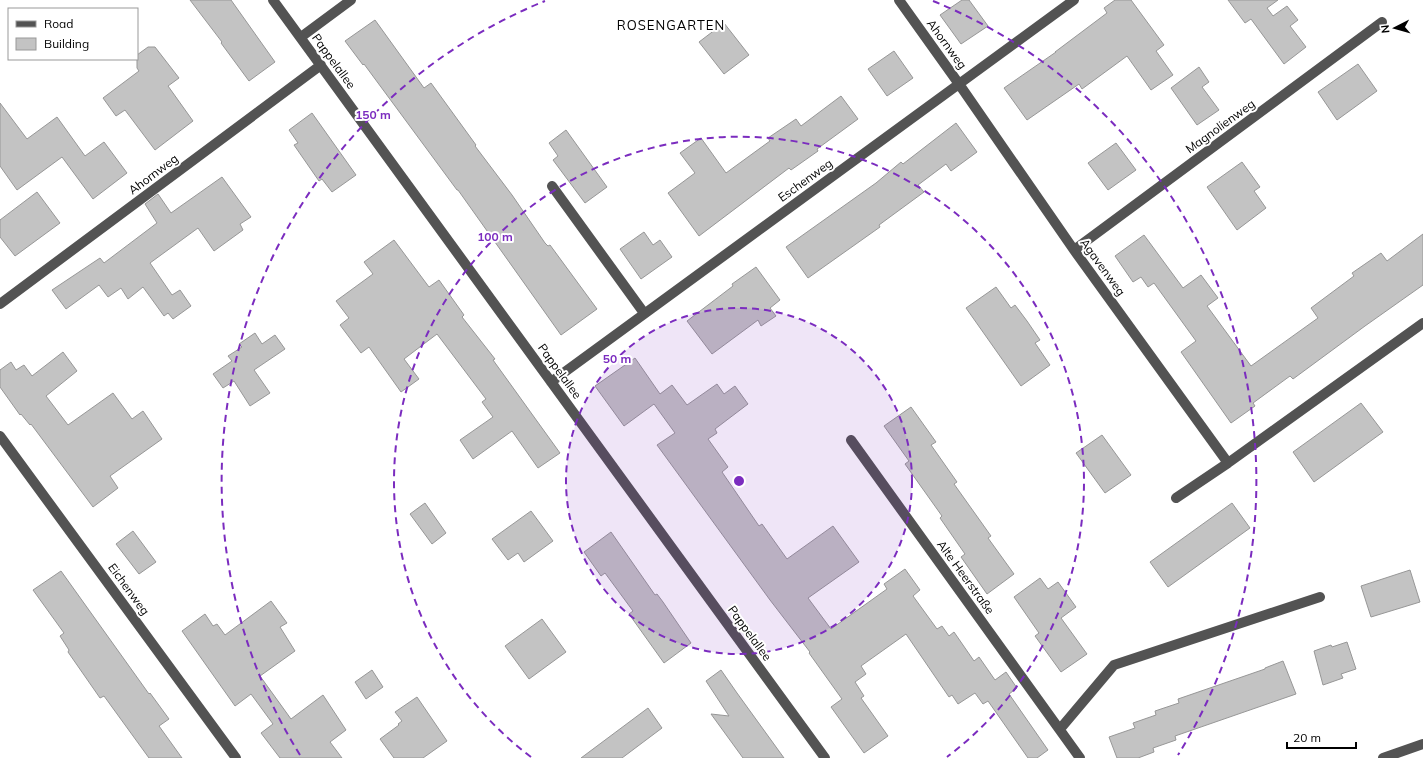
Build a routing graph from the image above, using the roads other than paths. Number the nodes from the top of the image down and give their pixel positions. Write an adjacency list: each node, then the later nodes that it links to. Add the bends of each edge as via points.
1 (273, 0): 6 (street, Pappelallee)
2 (351, 0): 6 (street)
3 (899, 0): 8 (street, Ahornweg)
4 (1074, 0): 8 (street, Eschenweg)
5 (1382, 22): 10 (street, Magnolienweg)
6 (300, 37): 7 (street, Pappelallee)
7 (321, 65): 11 (street, Ahornweg); 14 (street, Pappelallee)
8 (959, 84): 10 (street, Agavenweg); 12 (street, Eschenweg)
9 (552, 186): 12 (street)
10 (1074, 250): 17 (street, Agavenweg)
11 (0, 304)
12 (644, 313): 14 (street, Eschenweg)
13 (1423, 323): 17 (street)
14 (551, 382): 23 (street, Pappelallee)
15 (0, 436): 22 (street, Eichenweg)
16 (851, 440): 20 (street, Alte Heerstraße)
17 (1228, 463): 18 (street)
18 (1176, 498)
19 (1320, 597): 20 (street, via 1114,665)
20 (1060, 729): 24 (street, Alte Heerstraße)
21 (1423, 744): 25 (street)
22 (236, 758)
23 (825, 758)
24 (1080, 758)
25 (1383, 758)

